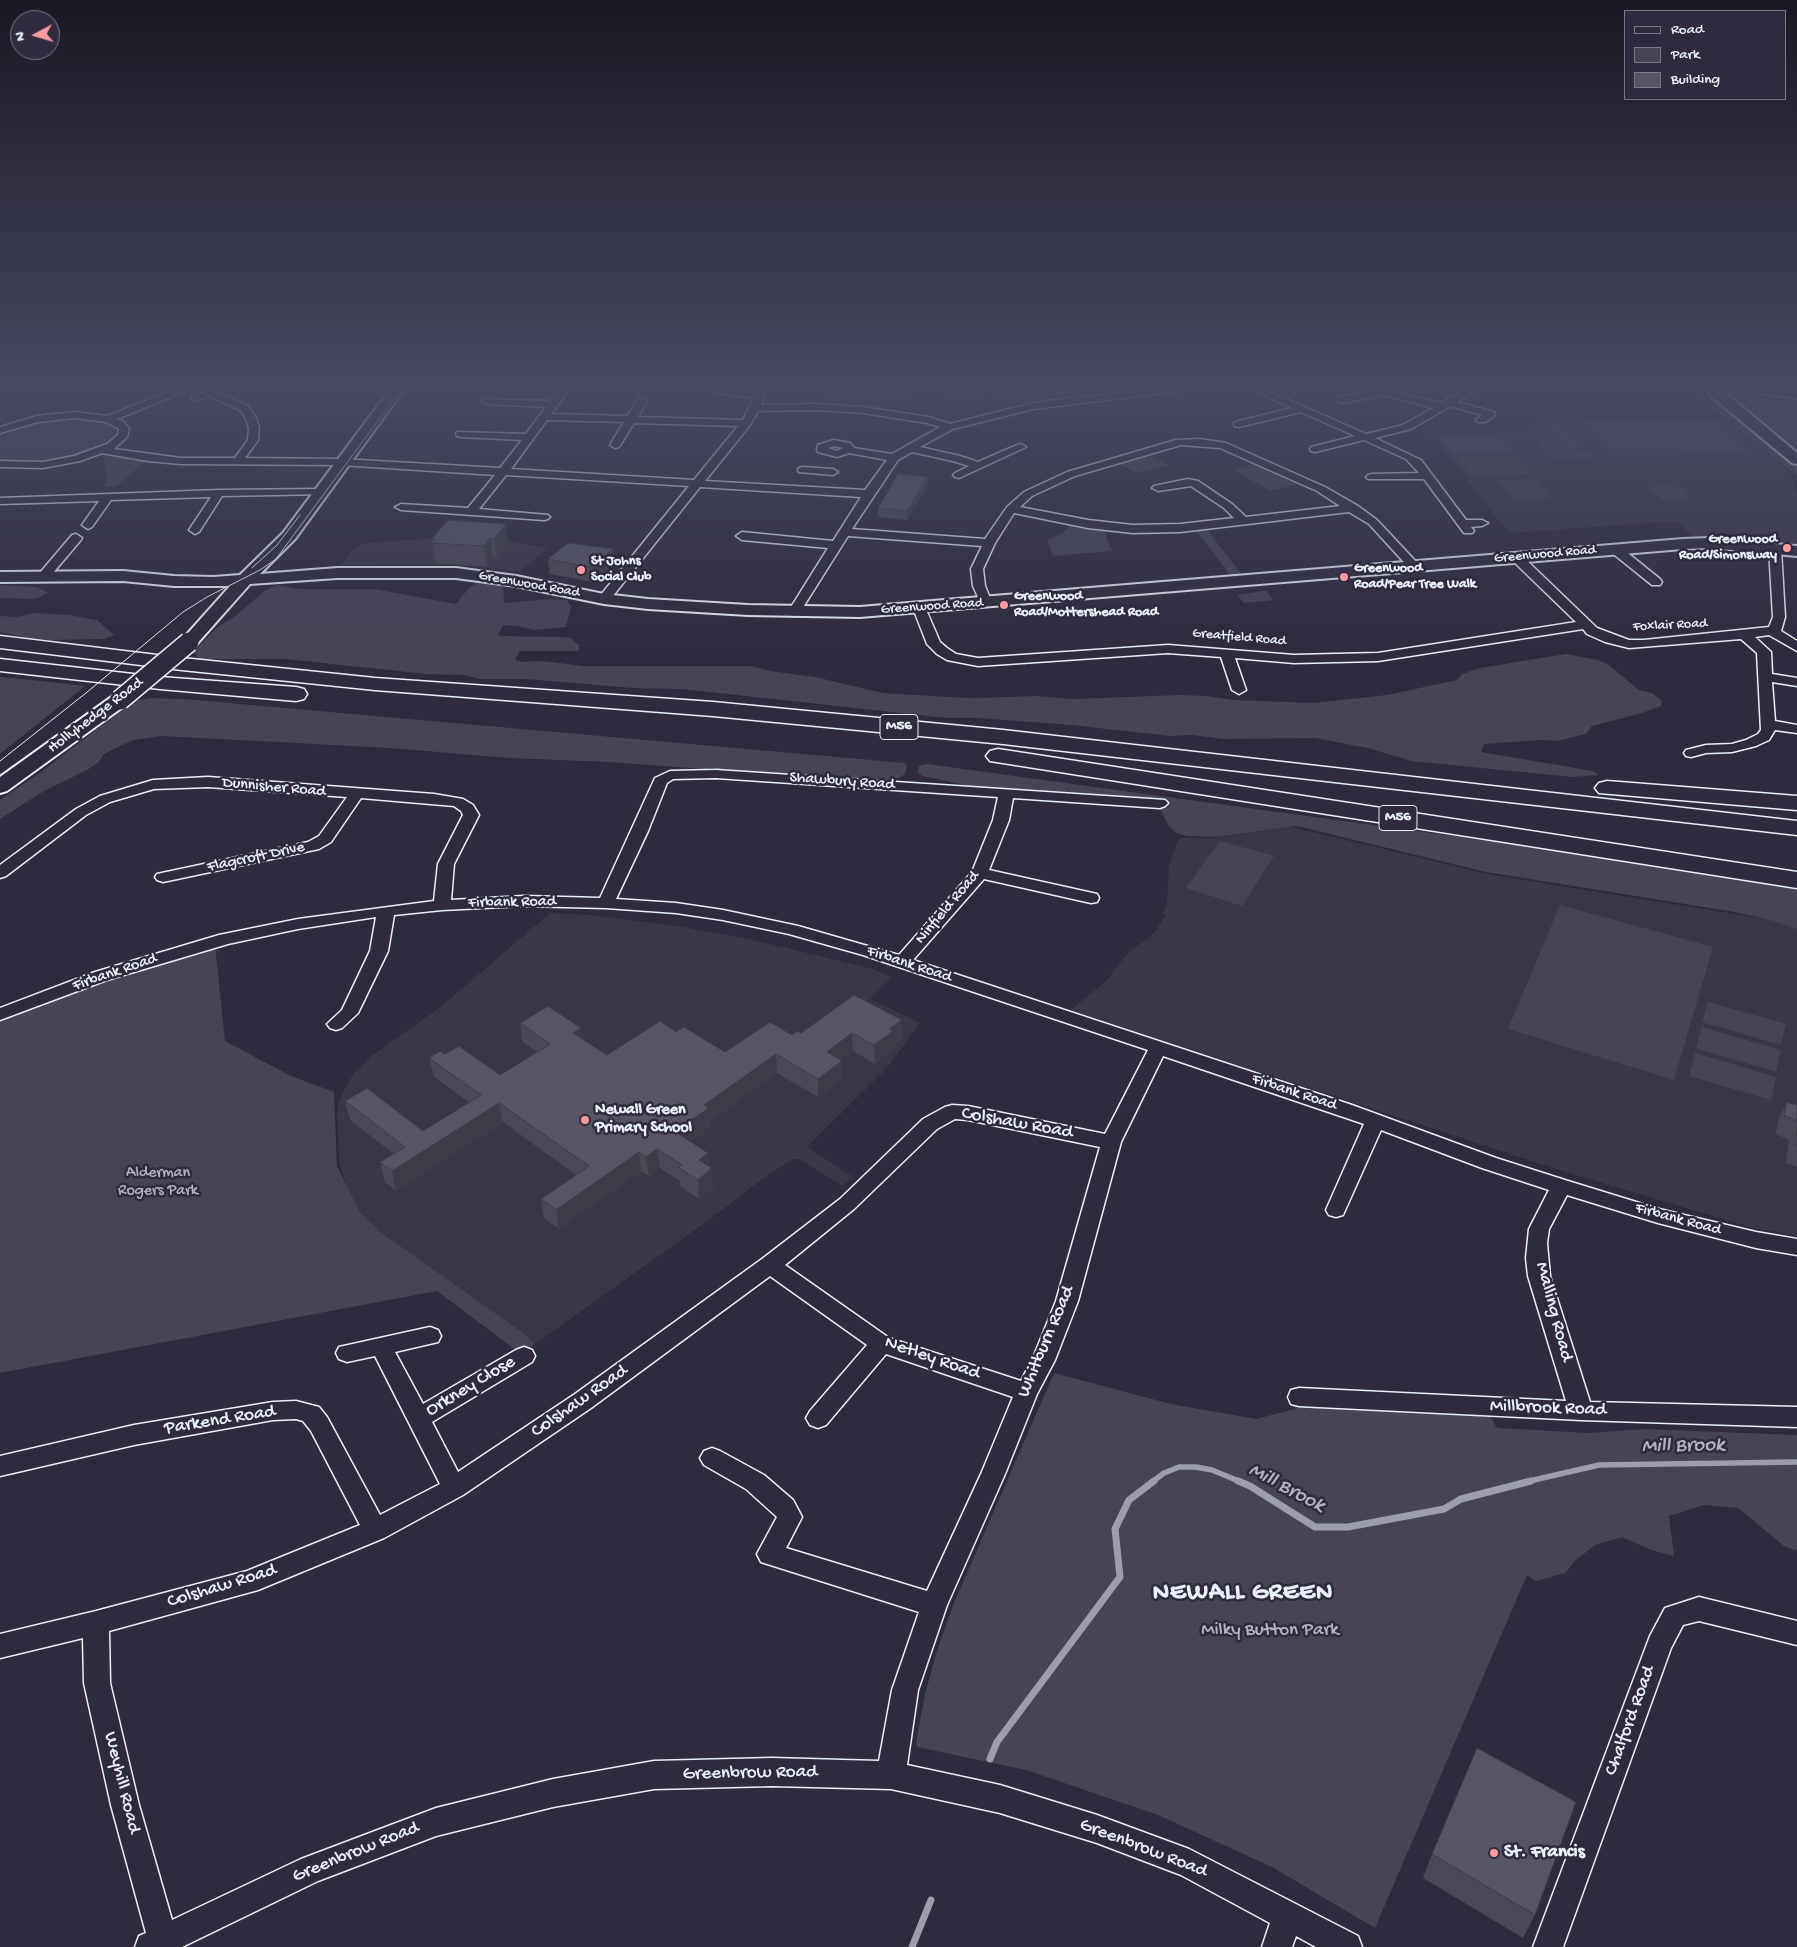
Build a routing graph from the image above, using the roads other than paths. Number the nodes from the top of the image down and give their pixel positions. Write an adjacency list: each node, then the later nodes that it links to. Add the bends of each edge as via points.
1 (334, 475): 14 (street, Hollyhedge Road)
2 (501, 475): 22 (street)
3 (566, 475): 12 (street)
4 (705, 475): 12 (street)
5 (882, 475): 16 (street)
6 (1069, 475): 21 (street, via 1028,494)
7 (1289, 475): 20 (street)
8 (1382, 475): 11 (street)
9 (1413, 475): 10 (street)
10 (1427, 476): 25 (street, via 1466,527)
11 (1372, 477)
12 (698, 483): 16 (street); 46 (street)
13 (1158, 488): 24 (street, via 1194,483 1228,506)
14 (321, 492): 15 (street); 40 (street, Hollyhedge Road)
15 (219, 493): 17 (street); 27 (street)
16 (868, 494): 28 (street)
17 (106, 498): 18 (street); 26 (street)
18 (0, 502)
19 (401, 506): 22 (street)
20 (1354, 508): 24 (street); 39 (street, via 1373,522)
21 (1011, 509): 24 (street, via 1133,529 1180,528); 33 (street)
22 (470, 513): 23 (street)
23 (544, 517)
24 (1242, 520)
25 (1482, 523)
26 (88, 525)
27 (195, 530)
28 (845, 532): 33 (street); 34 (street)
29 (742, 536): 34 (street)
30 (63, 538): 31 (street)
31 (76, 538): 32 (street); 43 (street)
32 (91, 538)
33 (989, 543): 47 (street, via 977,569)
34 (836, 545): 49 (street)
35 (1775, 549): 36 (street, Greenwood Road, via 1709,543); 37 (street, Greenwood Road); 51 (street, via 1779,616)
36 (1615, 550): 38 (street, Greenwood Road); 45 (street)
37 (1797, 552)
38 (1516, 557): 39 (street, Greenwood Road); 50 (street, Foxlair Road)
39 (1415, 567): 47 (street, Greenwood Road)
40 (256, 575): 41 (street); 44 (street, Greenwood Road); 46 (street, Greenwood Road, via 456,573 516,581); 54 (street, Hollyhedge Road)
41 (123, 576): 43 (street, Greenwood Road); 44 (street, Greenwood Road)
42 (0, 577): 43 (street, Greenwood Road)
43 (43, 577)
44 (190, 582): 54 (street, via 212,592 215,599 191,631)
45 (1656, 582)
46 (604, 599): 49 (street, Greenwood Road, via 695,608)
47 (986, 603): 48 (street, Greenwood Road)
48 (919, 608): 49 (street, Greenwood Road); 56 (street, Greatfield Road, via 934,644 952,658 964,661 996,662 1168,649)
49 (794, 612)
50 (1584, 625): 52 (street, Foxlair Road, via 1610,639 1628,644); 56 (street, Greatfield Road, via 1378,657 1294,659)
51 (1772, 631): 52 (street, Foxlair Road); 55 (street)
52 (1744, 635): 58 (street, via 1764,652)
53 (0, 642): 63 (highway, M56, via 375,684 713,709)
54 (189, 642): 65 (street, Hollyhedge Road, bridge, via 120,700)
55 (1797, 647)
56 (1226, 652): 60 (street)
57 (0, 665): 63 (highway, M56, via 160,683)
58 (1766, 677): 59 (street); 61 (street)
59 (1797, 682)
60 (1239, 690)
61 (1767, 724): 62 (street); 64 (street, via 1764,737 1751,743)
62 (1797, 729)
63 (1000, 746): 69 (highway, M56); 70 (highway, M56); 71 (highway, M56); 75 (highway, M56)
64 (1691, 753)
65 (0, 787)
66 (1006, 793): 68 (street, Shawbury Road); 73 (street, Ninfield Road, via 1001,820); 77 (street, Shawbury Road, via 716,774 670,775 660,781)
67 (356, 795): 72 (street, Dunnisher Road, via 208,782 152,785 105,799 81,812); 74 (street, Flagcroft Drive, via 325,839 313,846); 78 (street, Dunnisher Road, via 434,799 458,802 468,808 471,815 446,864)
68 (1160, 803)
69 (1797, 804)
70 (1797, 828)
71 (1797, 846)
72 (0, 873)
73 (980, 873): 76 (street); 80 (street, Ninfield Road)
74 (163, 877)
75 (1797, 880)
76 (1091, 898)
77 (606, 903): 78 (street, Firbank Road, via 524,901); 80 (street, Firbank Road, via 723,915 792,930)
78 (442, 906): 79 (street, Firbank Road)
79 (386, 911): 81 (street, Firbank Road, via 225,939 101,976); 82 (street, via 379,951 349,1013)
80 (902, 962): 83 (street, Firbank Road)
81 (1, 1013)
82 (336, 1024)
83 (1158, 1048): 84 (street, Firbank Road); 85 (street, Whitburn Road)
84 (1375, 1121): 86 (street, Firbank Road); 87 (street)
85 (1111, 1142): 89 (street, Colshaw Road, via 968,1112 952,1112 930,1124 847,1204); 95 (street, Whitburn Road, via 1067,1301 1044,1360)
86 (1561, 1186): 88 (street, Firbank Road, via 1658,1216); 97 (street, Malling Road, via 1539,1230 1537,1258 1539,1276)
87 (1336, 1210)
88 (1797, 1247)
89 (770, 1266): 91 (street, Netley Road); 103 (street, Colshaw Road, via 583,1401)
90 (430, 1336): 92 (street)
91 (882, 1344): 95 (street, Netley Road); 99 (street)
92 (381, 1346): 93 (street); 100 (street, Orkney Close)
93 (347, 1353)
94 (524, 1356): 100 (street, Orkney Close)
95 (1026, 1392): 105 (street, Whitburn Road)
96 (1299, 1397): 97 (street, Millbrook Road)
97 (1581, 1410): 98 (street, Millbrook Road)
98 (1797, 1417)
99 (818, 1418)
100 (417, 1419): 103 (street, Orkney Close)
101 (712, 1458): 105 (street, via 755,1482 784,1507 790,1517 770,1554)
102 (0, 1466): 104 (street, Parkend Road, via 134,1435 273,1411 296,1410 310,1414 319,1424)
103 (454, 1488): 104 (street, Colshaw Road)
104 (375, 1530): 106 (street, Colshaw Road, via 249,1582)
105 (934, 1605): 109 (street, Whitburn Road, via 905,1690)
106 (96, 1623): 108 (street, Colshaw Road); 111 (street, Weyhill Road, via 97,1683)
107 (1797, 1633): 114 (street, Chalford Road, via 1699,1609 1674,1616 1659,1645)
108 (0, 1646)
109 (891, 1775): 110 (street, Greenbrow Road, via 1000,1799 1097,1829 1189,1864); 111 (street, Greenbrow Road, via 772,1772 654,1775 553,1793 436,1822 311,1869)
110 (1288, 1914): 112 (street); 113 (street, Greenbrow Road)
111 (156, 1943)
112 (1277, 1947)
113 (1347, 1947)
114 (1548, 1947)

